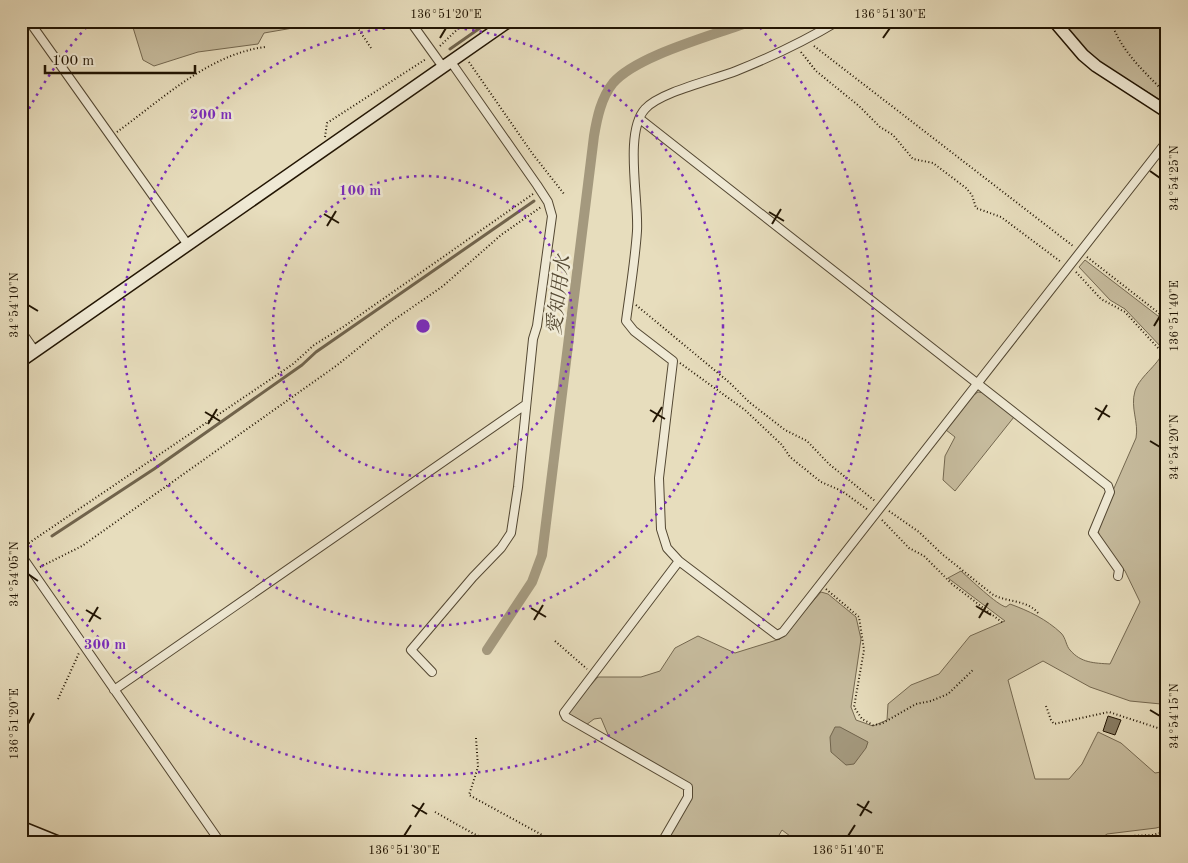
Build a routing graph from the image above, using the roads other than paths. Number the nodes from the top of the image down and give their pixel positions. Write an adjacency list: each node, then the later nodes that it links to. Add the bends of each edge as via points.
1 (29, 21): 10 (street)
2 (410, 21): 6 (street, via 433,53)
3 (509, 21): 6 (street)
4 (838, 21): 8 (street, via 806,40 735,72 661,98 644,110)
5 (1054, 21): 7 (street, via 1096,66)
6 (447, 64): 10 (street); 15 (street, via 540,189 552,216)
7 (1167, 112)
8 (640, 119): 14 (street); 17 (street, via 635,131 637,234 626,321 673,361 659,478 661,528 666,548)
9 (1167, 141): 14 (street)
10 (188, 246): 12 (street)
11 (21, 331): 12 (street)
12 (35, 351): 13 (street)
13 (21, 360)
14 (978, 383): 17 (street, via 779,635); 18 (street, via 1108,486 1110,492 1093,533 1119,570)
15 (525, 405): 19 (street, via 511,532 501,548 411,650); 20 (street)
16 (21, 555): 20 (street)
17 (679, 561): 24 (street, via 568,706 564,716 688,788 688,797)
18 (1118, 576)
19 (432, 672)
20 (114, 690): 23 (street)
21 (21, 827): 22 (street)
22 (58, 842)
23 (220, 842)
24 (662, 842)

